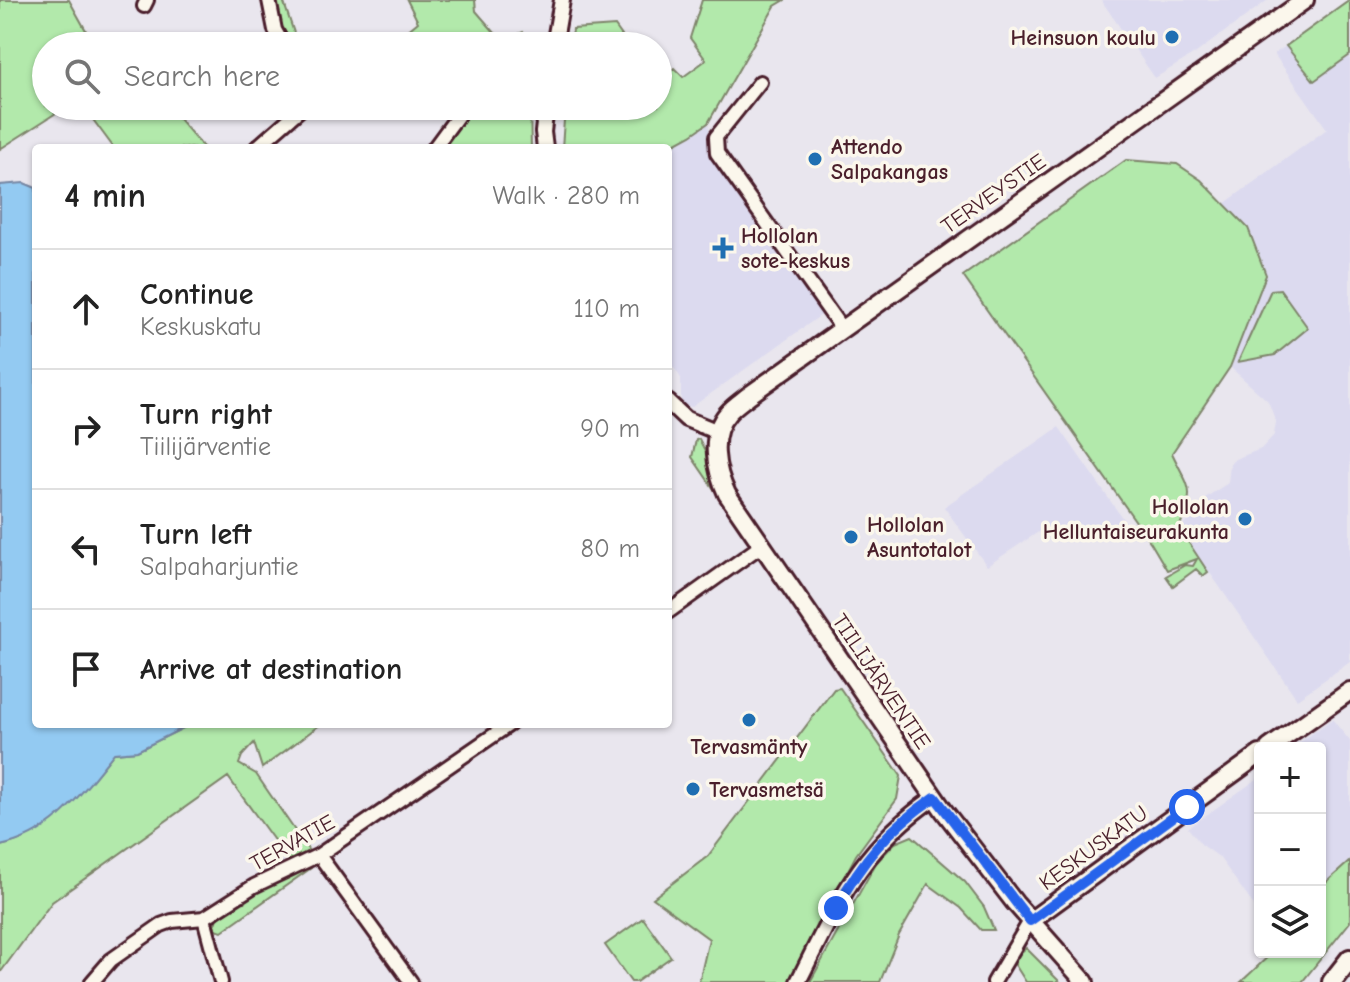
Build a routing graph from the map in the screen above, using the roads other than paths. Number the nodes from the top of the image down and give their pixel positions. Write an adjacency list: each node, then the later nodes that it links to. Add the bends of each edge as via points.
1 (269, 0): 4 (street)
2 (562, 0): 5 (street)
3 (1305, 0): 13 (main road, TERVEYSTIE)
4 (276, 32)
5 (556, 32)
6 (760, 82): 13 (street, via 716,137 717,153)
7 (288, 120): 10 (street)
8 (455, 120): 11 (street)
9 (544, 120): 12 (street)
10 (261, 144)
11 (437, 144)
12 (544, 144)
13 (842, 329): 15 (main road, TERVEYSTIE, via 728,413)
14 (672, 406): 15 (street, via 686,419)
15 (718, 432): 16 (main road, TIILIJÄRVENTIE, via 716,459 722,484)
16 (762, 545): 17 (street); 22 (main road, TIILIJÄRVENTIE)
17 (672, 609)
18 (1350, 691): 20 (main road)
19 (504, 728): 23 (street, TERVATIE)
20 (1278, 742)
21 (1254, 758): 25 (main road, KESKUSKATU)
22 (935, 797): 25 (main road, TIILIJÄRVENTIE); 30 (street, via 901,821 858,869)
23 (319, 855): 24 (street, TERVATIE, via 254,886); 29 (street)
24 (204, 918): 27 (street, TERVATIE, via 161,925 111,960); 28 (street)
25 (1030, 921): 31 (street); 32 (main road, TIILIJÄRVENTIE)
26 (1350, 959): 33 (main road)
27 (92, 982)
28 (221, 982)
29 (411, 982)
30 (798, 982)
31 (994, 982)
32 (1085, 982)
33 (1332, 982)

